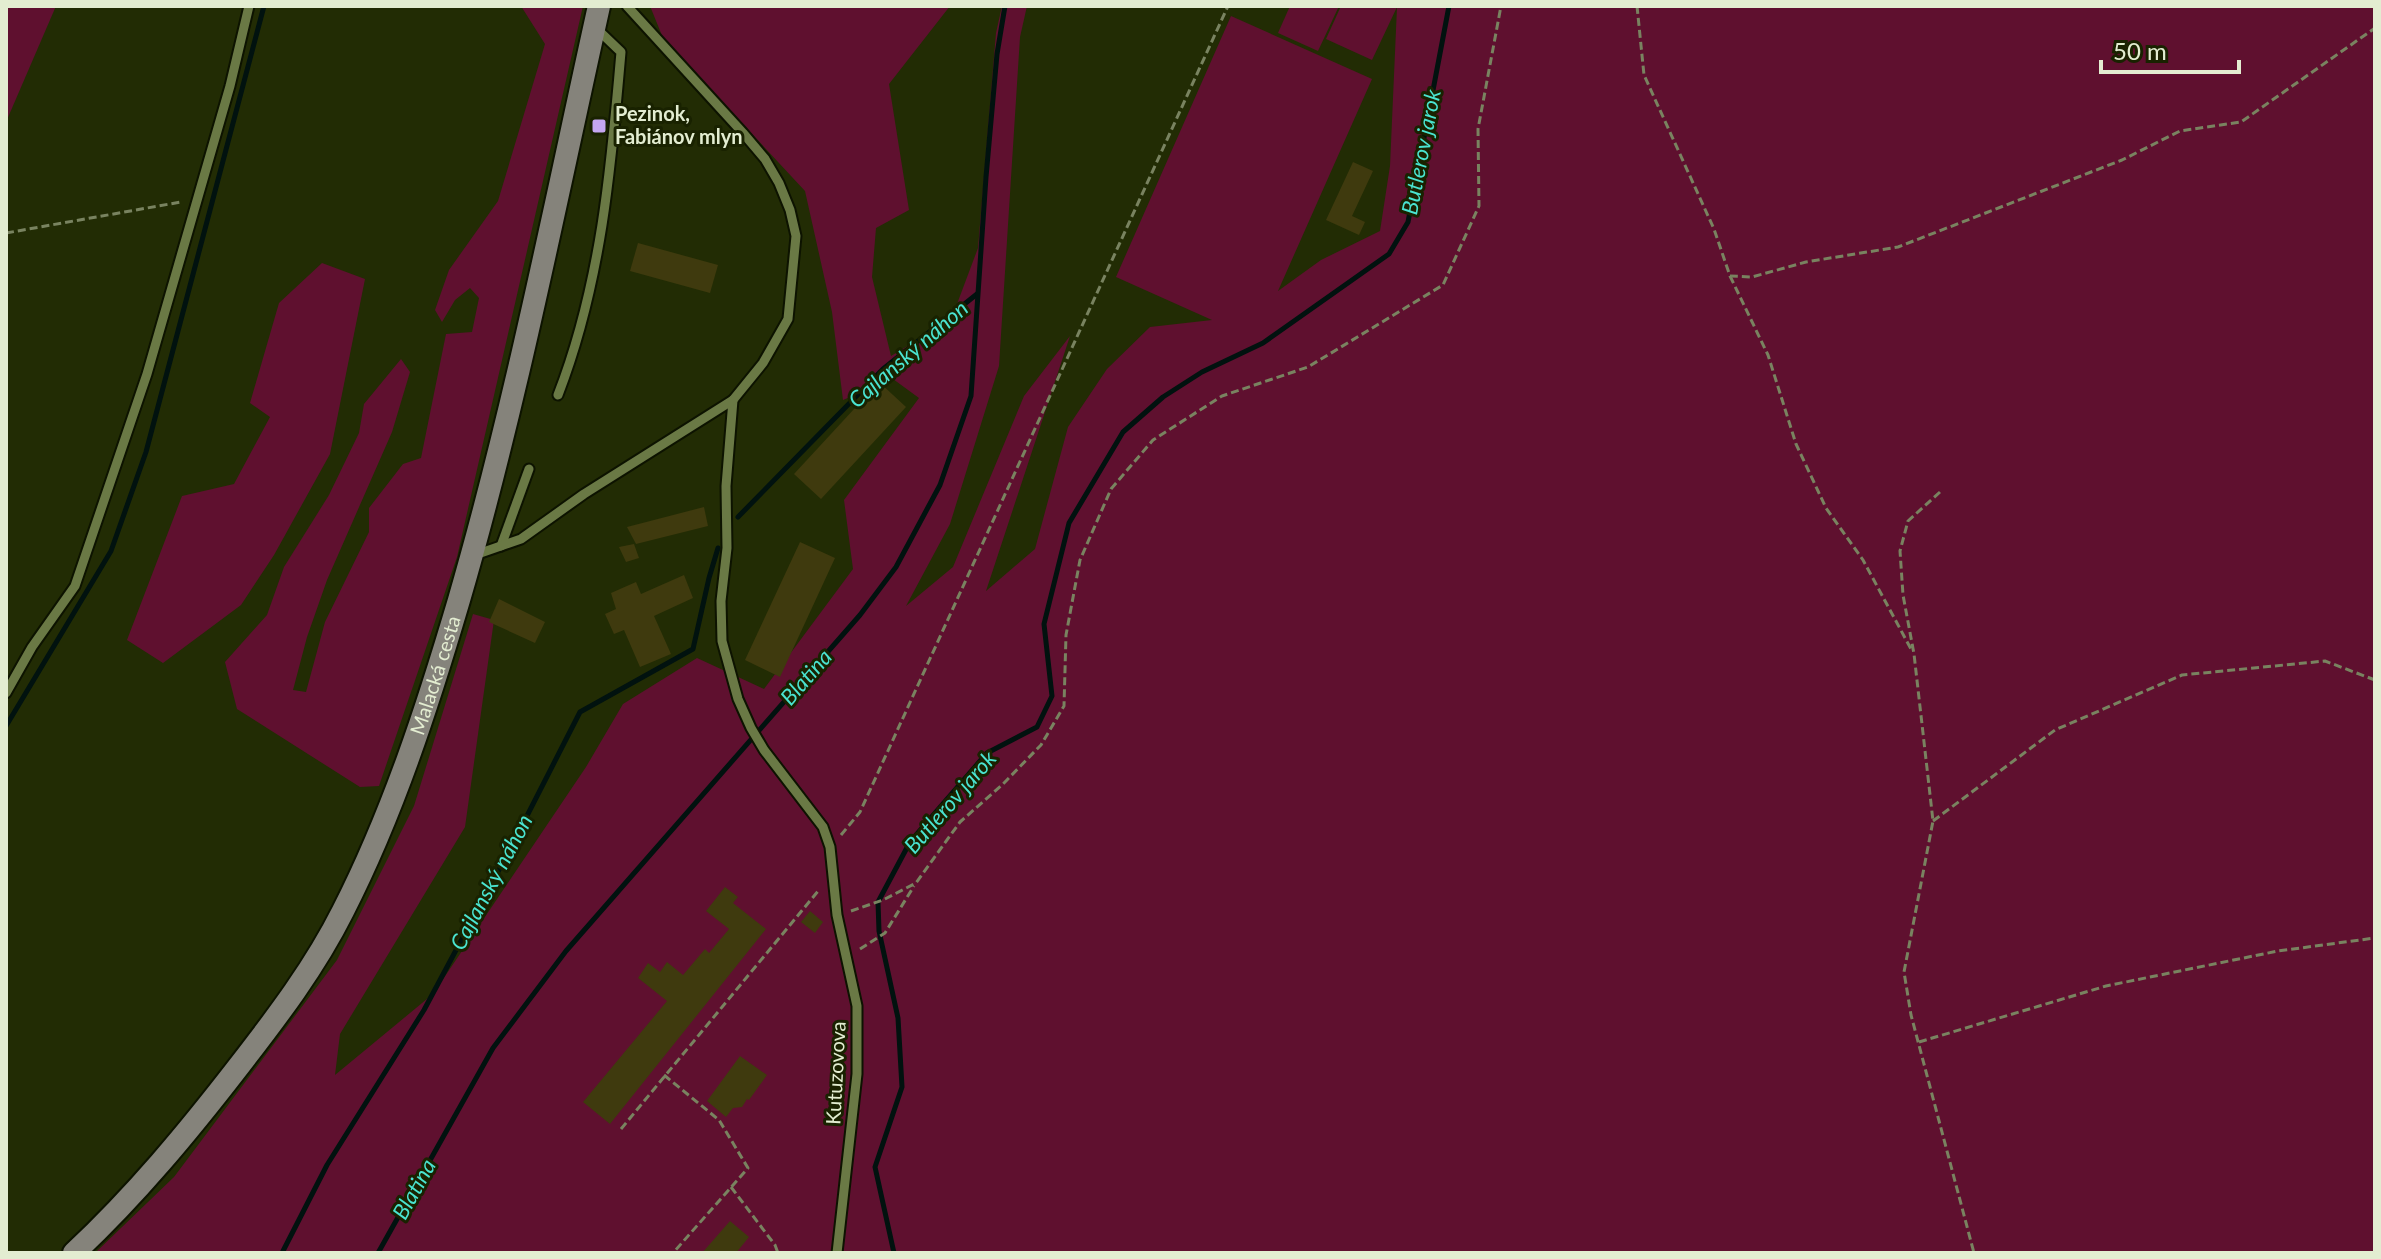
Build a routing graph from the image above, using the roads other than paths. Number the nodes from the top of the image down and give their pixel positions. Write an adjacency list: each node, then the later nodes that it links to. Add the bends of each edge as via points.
1 (249, 6): 9 (lane, via 147,374 75,586)
2 (627, 6): 5 (lane, via 765,159 790,210 796,236 788,319 763,363)
3 (597, 16): 4 (lane, via 621,52 611,173 595,273); 8 (main road, Malacká cesta)
4 (558, 395)
5 (733, 400): 7 (lane, via 521,539); 11 (lane, Kutuzovova, via 722,641 751,728 823,827 857,1006 859,1044)
6 (529, 469): 7 (lane)
7 (501, 546): 8 (lane)
8 (471, 557): 10 (main road, Malacká cesta, via 437,675 383,825 318,957 168,1156)
9 (6, 693)
10 (74, 1253)
11 (837, 1253)

